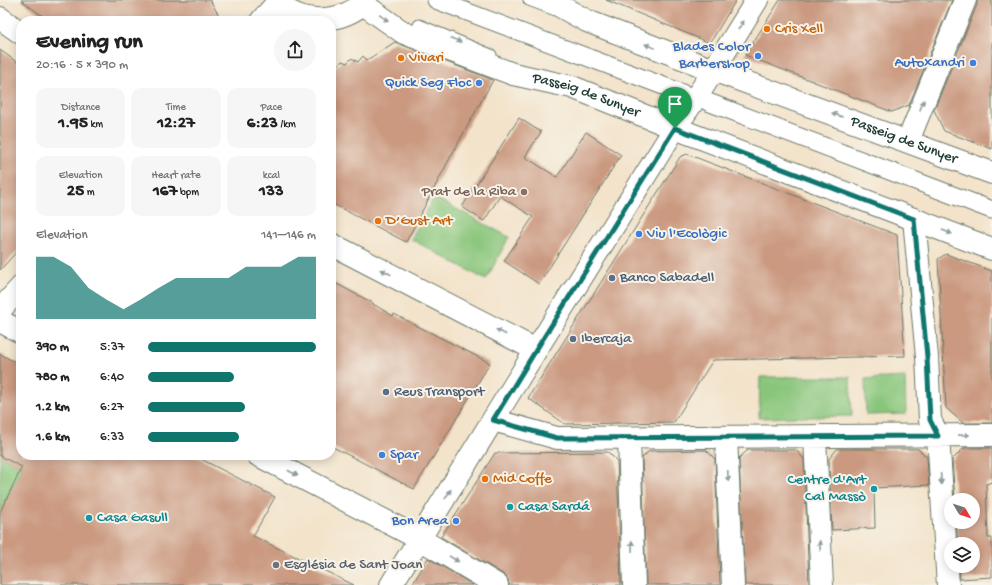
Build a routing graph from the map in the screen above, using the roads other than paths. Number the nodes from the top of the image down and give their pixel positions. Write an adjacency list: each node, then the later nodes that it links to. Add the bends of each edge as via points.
1 (436, 0): 17 (street)
2 (528, 0): 12 (lane)
3 (549, 0): 12 (street, Passeig de Sunyer)
4 (757, 0): 15 (street, one-way to 4)
5 (965, 0): 20 (street, one-way to 5)
6 (277, 1): 8 (street); 9 (street, via 293,13)
7 (365, 2): 10 (street); 16 (street, Passeig de Sunyer, one-way to 16, via 404,33 512,74)
8 (265, 16)
9 (304, 16)
10 (336, 17)
11 (0, 18): 14 (street)
12 (587, 21): 15 (street, Passeig de Sunyer, one-way to 12)
13 (420, 25): 16 (lane, one-way to 16)
14 (16, 29)
15 (713, 70): 19 (street); 20 (street, Passeig de Sunyer, one-way to 15)
16 (572, 86): 19 (street, Passeig de Sunyer)
17 (682, 93)
18 (708, 102): 22 (street)
19 (675, 128): 23 (street, Passeig de Sunyer); 30 (street)
20 (908, 141): 21 (street, Passeig de Sunyer)
21 (992, 172)
22 (992, 210)
23 (914, 219): 25 (street, Passeig de Sunyer, one-way to 25); 33 (street, via 927,357 930,420)
24 (336, 247): 30 (street, one-way to 24)
25 (992, 249)
26 (16, 292): 27 (street)
27 (0, 310)
28 (0, 321): 29 (street)
29 (16, 329)
30 (536, 350): 31 (street)
31 (493, 420): 36 (street, via 557,438); 38 (street, one-way to 31)
32 (992, 435): 33 (street, one-way to 32)
33 (938, 436): 35 (street); 44 (street, one-way to 44)
34 (726, 437): 35 (street); 36 (street); 42 (street, one-way to 42)
35 (815, 437): 43 (street, one-way to 35)
36 (629, 438): 41 (street, one-way to 36)
37 (268, 460): 38 (street, one-way to 38)
38 (420, 539): 39 (street); 40 (street, one-way to 40)
39 (391, 585)
40 (497, 585)
41 (634, 585)
42 (734, 585)
43 (822, 585)
44 (948, 585)

